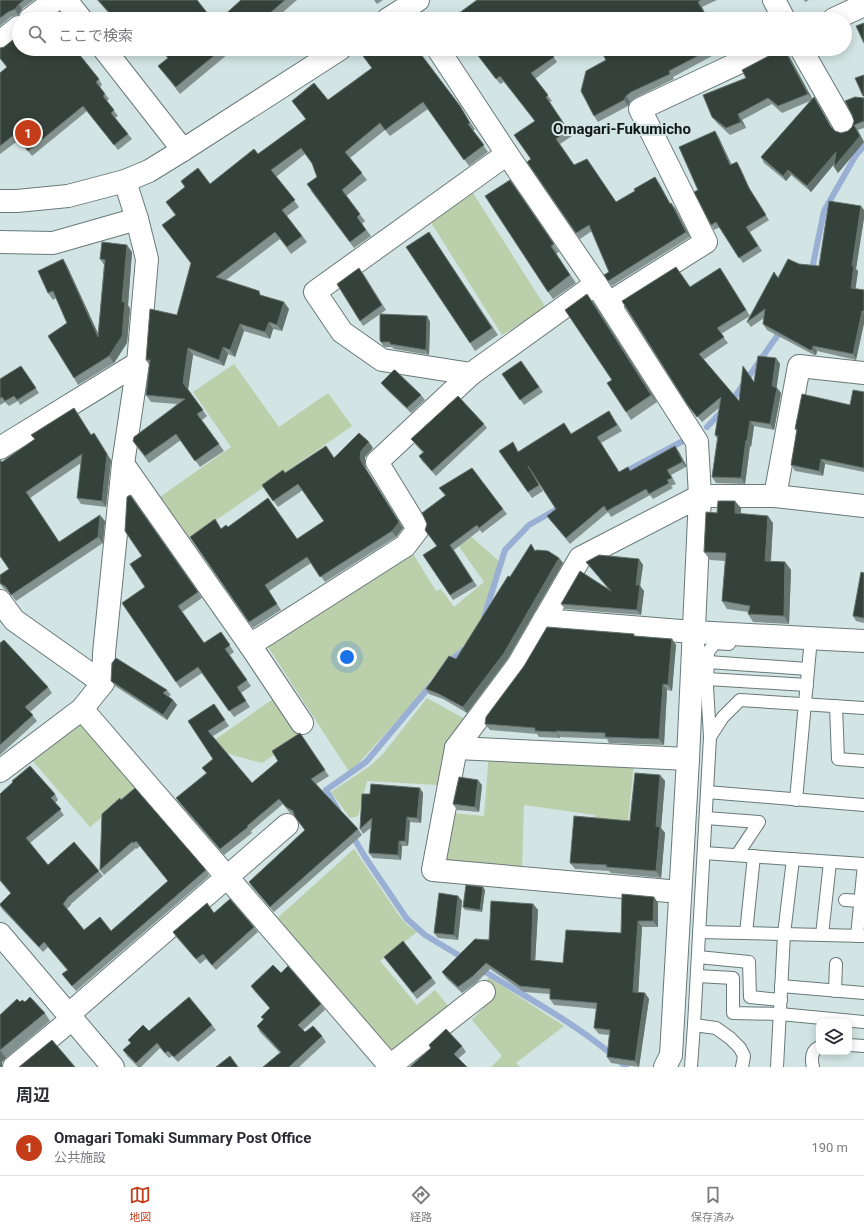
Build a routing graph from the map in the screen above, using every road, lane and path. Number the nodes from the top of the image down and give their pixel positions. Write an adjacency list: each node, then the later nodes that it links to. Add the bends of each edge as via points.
1 (55, 0): 6 (street)
2 (66, 0): 7 (street)
3 (774, 0): 9 (street)
4 (864, 5): 10 (street)
5 (415, 8): 8 (street)
6 (39, 12)
7 (75, 12)
8 (405, 12)
9 (780, 12)
10 (849, 12)
11 (12, 33): 12 (street)
12 (0, 42)
13 (109, 56): 19 (street)
14 (329, 56): 19 (street)
15 (443, 56): 20 (street)
16 (753, 56): 26 (street, via 640,109 706,242)
17 (805, 56): 18 (street)
18 (845, 126)
19 (183, 150): 21 (street, via 149,171)
20 (507, 154): 25 (street); 29 (street, via 315,292 342,332 382,360)
21 (125, 181): 22 (street, via 68,196); 23 (street)
22 (0, 201)
23 (137, 219): 24 (street, via 53,243); 27 (street, via 147,260)
24 (0, 242)
25 (596, 284): 26 (street); 29 (street)
26 (609, 304): 32 (street, via 697,442)
27 (138, 363): 30 (street); 31 (street)
28 (864, 373): 33 (street, via 799,366)
29 (471, 374): 39 (street, via 377,462 418,529 405,546)
30 (0, 448)
31 (123, 464): 39 (street); 45 (street)
32 (700, 496): 33 (street); 36 (street, via 580,558); 37 (street)
33 (775, 496): 34 (street)
34 (864, 506)
35 (0, 601): 45 (street, via 14,620)
36 (544, 620): 37 (street); 53 (street, via 518,664)
37 (693, 632): 38 (street); 54 (street)
38 (864, 641)
39 (250, 645): 51 (street)
40 (810, 648): 41 (lane); 42 (lane, via 715,643 708,652); 43 (lane)
41 (864, 652)
42 (708, 662): 43 (lane); 44 (lane)
43 (808, 669): 46 (lane)
44 (707, 679): 46 (lane); 52 (lane)
45 (103, 683): 50 (street)
46 (806, 685): 47 (lane)
47 (805, 704): 48 (lane); 52 (lane, via 740,700 723,717); 58 (lane)
48 (836, 706): 49 (lane); 55 (lane, via 838,759)
49 (864, 708)
50 (82, 709): 56 (street); 67 (street)
51 (302, 723)
52 (710, 737): 57 (lane)
53 (456, 748): 54 (street); 68 (street, via 433,870)
54 (688, 759): 68 (street)
55 (864, 761)
56 (0, 771)
57 (707, 792): 58 (lane); 60 (lane)
58 (796, 800): 59 (lane)
59 (864, 805)
60 (706, 818): 62 (lane); 63 (lane, via 759,822)
61 (287, 825): 67 (street)
62 (704, 853): 63 (lane); 71 (lane)
63 (737, 855): 64 (lane)
64 (754, 856): 65 (lane); 72 (lane, via 755,896)
65 (793, 859): 66 (lane); 74 (lane)
66 (830, 862): 70 (lane, via 864,864); 75 (lane, via 820,898)
67 (227, 877): 82 (street, via 390,1066); 86 (street)
68 (680, 892): 94 (street, via 671,1055)
69 (845, 900): 70 (lane)
70 (860, 901): 76 (lane)
71 (699, 932): 72 (lane); 77 (lane)
72 (746, 933): 74 (lane)
73 (0, 934): 86 (street)
74 (784, 934): 75 (lane); 80 (lane)
75 (822, 935): 76 (lane)
76 (860, 936)
77 (698, 957): 79 (lane); 84 (lane, via 749,962 750,997)
78 (836, 964): 81 (lane)
79 (697, 976): 85 (lane, via 733,978 733,1014); 88 (lane)
80 (781, 986): 81 (lane); 84 (lane)
81 (835, 991): 83 (lane)
82 (484, 992)
83 (864, 993)
84 (781, 1000): 85 (lane)
85 (780, 1014): 87 (lane); 97 (lane)
86 (70, 1017): 92 (street); 93 (street)
87 (864, 1022)
88 (694, 1025): 95 (lane); 96 (lane, via 716,1028 730,1038 744,1056)
89 (852, 1045): 90 (lane)
90 (864, 1046)
91 (816, 1048): 98 (lane, via 811,1057)
92 (14, 1067)
93 (113, 1067)
94 (665, 1067)
95 (691, 1067)
96 (742, 1067)
97 (777, 1067)
98 (813, 1067)

